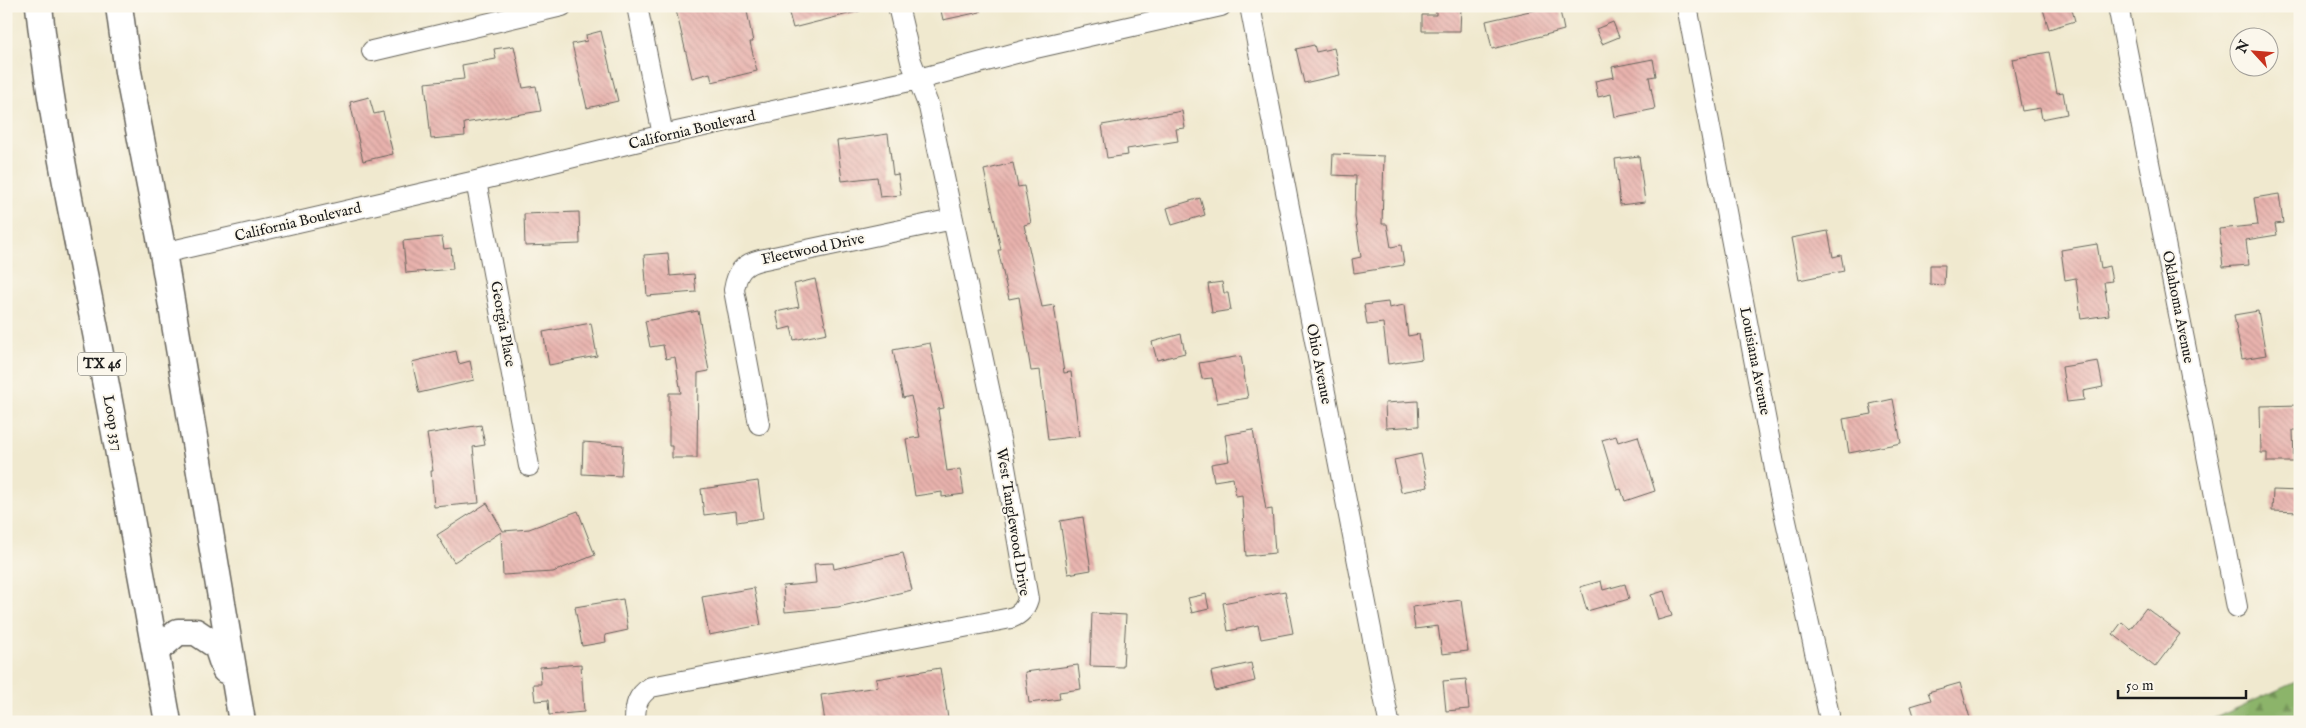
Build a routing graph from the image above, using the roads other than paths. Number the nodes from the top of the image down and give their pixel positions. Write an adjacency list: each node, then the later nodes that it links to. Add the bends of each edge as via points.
1 (38, 6): 19 (main road, Loop 337 / TX 46, via 83,271)
2 (119, 6): 15 (main road, via 128,72)
3 (562, 6): 10 (street)
4 (637, 6): 12 (street)
5 (898, 6): 11 (street, West Tanglewood Drive)
6 (1221, 6): 11 (street, California Boulevard)
7 (1250, 6): 24 (street, Ohio Avenue)
8 (1687, 6): 20 (street, Louisiana Avenue, via 1780,491)
9 (2118, 6): 18 (street, Oklahoma Avenue)
10 (372, 51)
11 (918, 79): 12 (street, California Boulevard); 14 (street, West Tanglewood Drive, via 929,107)
12 (663, 135): 13 (street, California Boulevard)
13 (476, 181): 15 (street, California Boulevard); 17 (street, Georgia Place)
14 (953, 218): 16 (street, Fleetwood Drive, via 760,260 741,269 734,290); 23 (street, West Tanglewood Drive, via 1000,444 1028,599 1026,607 1011,618 652,687 637,700)
15 (163, 253): 21 (main road)
16 (759, 424)
17 (529, 466)
18 (2237, 607)
19 (156, 651): 21 (main road, via 178,632 196,632 217,646); 22 (main road, Loop 337 / TX 46)
20 (1828, 715)
21 (242, 721)
22 (168, 722)
23 (635, 722)
24 (1389, 722)

